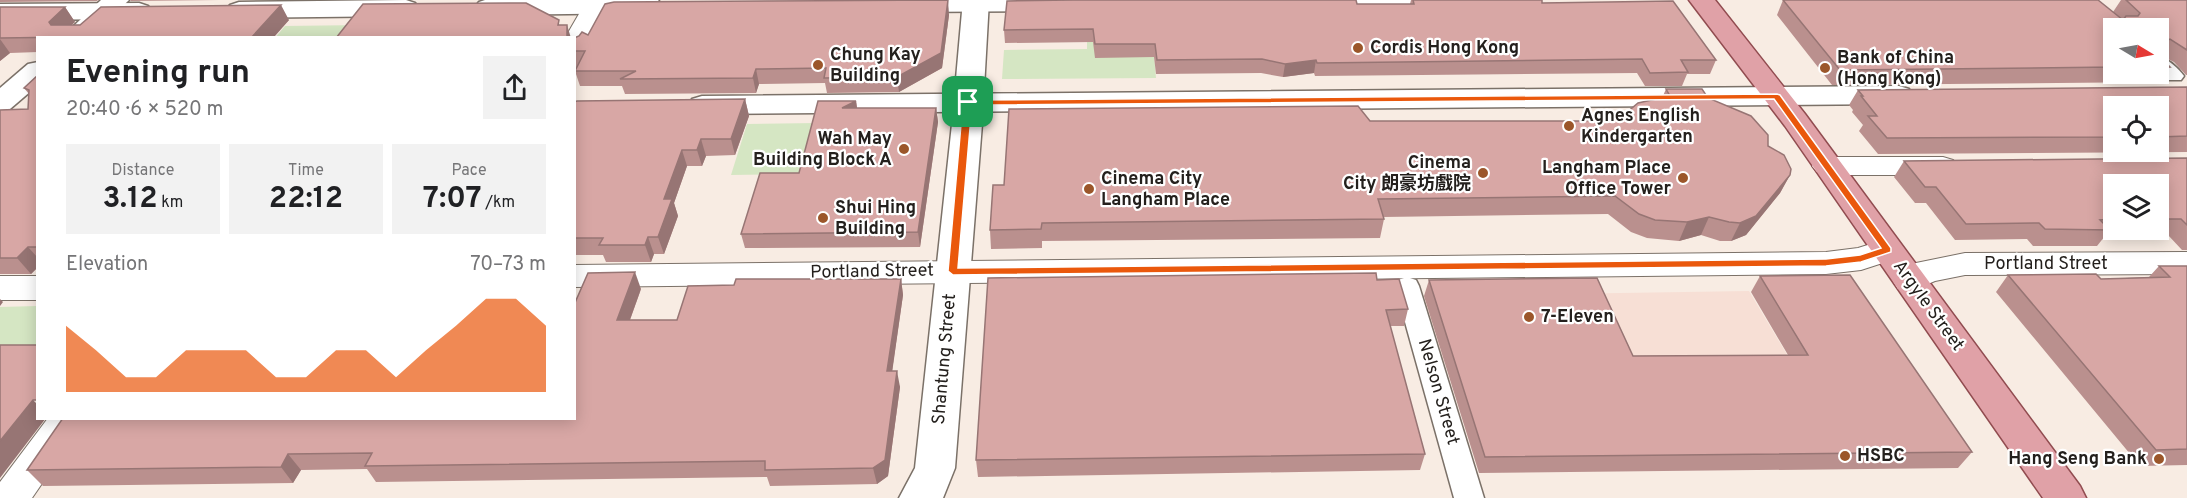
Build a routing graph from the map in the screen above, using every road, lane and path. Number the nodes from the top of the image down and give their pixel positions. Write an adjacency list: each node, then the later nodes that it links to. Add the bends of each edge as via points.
1 (1414, 0): 3 (main road)
2 (1702, 0): 21 (main road, Argyle Street)
3 (1300, 1)
4 (975, 2): 6 (main road); 7 (main road); 22 (main road, Shantung Street)
5 (598, 3): 8 (main road); 10 (main road); 16 (street)
6 (1074, 3)
7 (886, 4)
8 (674, 5)
9 (110, 6): 13 (main road); 14 (main road); 15 (main road)
10 (460, 7)
11 (425, 8): 12 (main road)
12 (214, 10)
13 (167, 11)
14 (0, 12)
15 (76, 36)
16 (576, 41)
17 (36, 72): 23 (main road)
18 (2173, 77): 19 (main road)
19 (2151, 93)
20 (1925, 95): 21 (main road)
21 (1777, 96): 22 (main road); 28 (main road, Argyle Street)
22 (968, 102): 24 (main road); 31 (main road, Shantung Street)
23 (0, 103)
24 (671, 105)
25 (0, 114): 26 (main road)
26 (30, 114)
27 (1975, 165): 28 (street)
28 (1827, 166): 29 (main road, Argyle Street)
29 (1887, 250): 31 (street, Portland Street, via 1861,259 1826,263); 33 (main road, Argyle Street)
30 (2187, 263): 33 (street, Portland Street, via 1965,264 1927,271)
31 (953, 271): 32 (street, Portland Street); 39 (main road, Shantung Street, via 935,468 929,486)
32 (576, 276)
33 (1909, 281): 41 (main road, Argyle Street)
34 (1407, 286): 40 (street, Nelson Street)
35 (0, 288): 36 (street)
36 (36, 288)
37 (68, 420): 38 (street)
38 (10, 498)
39 (919, 498)
40 (1469, 498)
41 (2066, 498)

